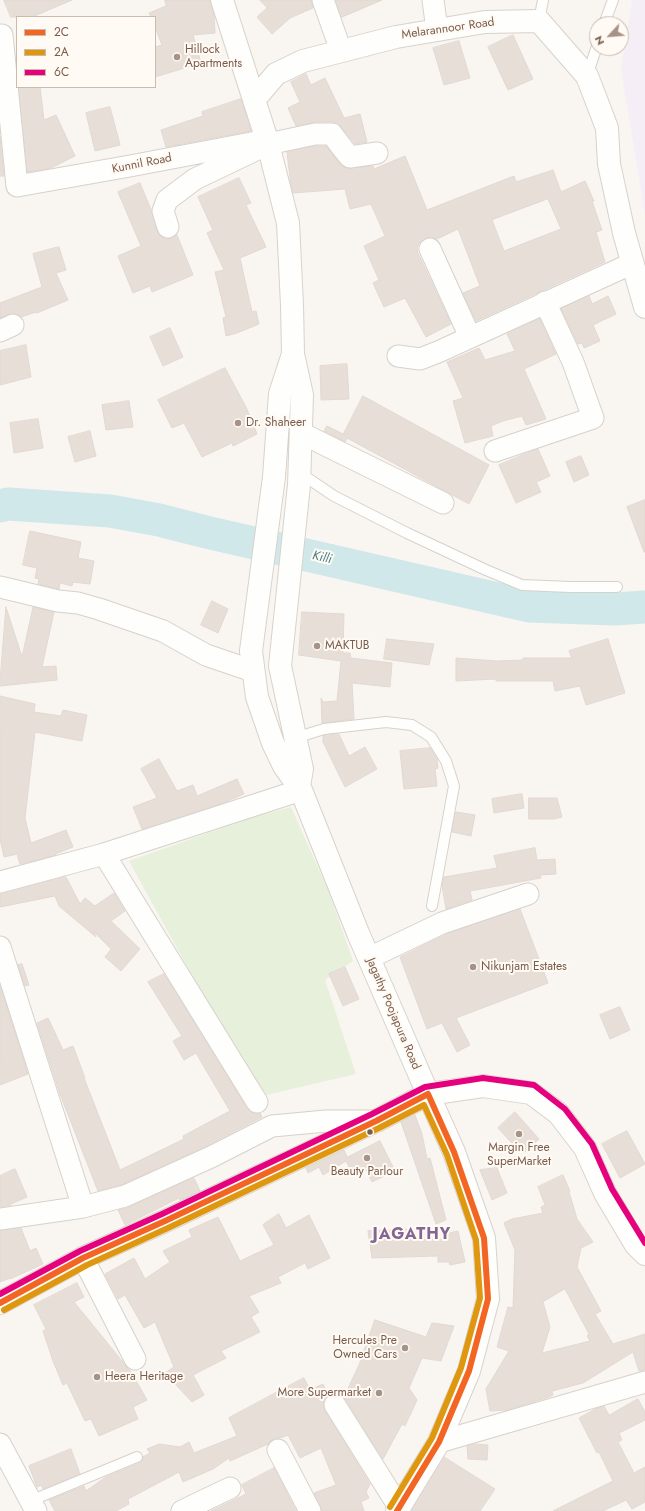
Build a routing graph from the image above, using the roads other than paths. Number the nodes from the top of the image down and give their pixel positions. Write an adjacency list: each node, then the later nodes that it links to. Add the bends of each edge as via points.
1 (222, 0): 12 (main road)
2 (323, 0): 9 (street)
3 (433, 0): 7 (street)
4 (612, 0): 6 (lane)
5 (541, 10): 7 (main road, Melarannoor Road); 11 (main road, Melarannoor Road)
6 (607, 16)
7 (437, 30): 9 (main road, Melarannoor Road)
8 (2, 35): 13 (street, Kunnil Road, via 17,186)
9 (341, 51): 12 (main road, Melarannoor Road, via 303,61 276,74)
10 (594, 56): 11 (lane)
11 (587, 76): 17 (main road, Melarannoor Road, via 607,128 609,164)
12 (254, 100): 13 (main road)
13 (268, 142): 14 (street, via 315,134 332,134 350,157); 15 (street, via 195,180 167,200 163,211); 21 (main road, via 288,224)
14 (377, 153)
15 (168, 227)
16 (430, 249): 20 (street)
17 (633, 263): 18 (street); 19 (main road, Melarannoor Road)
18 (545, 302): 20 (street); 24 (street, via 573,362 593,418)
19 (645, 307)
20 (470, 337): 22 (street, via 420,359)
21 (293, 354): 23 (main road, via 302,395); 29 (main road, via 280,394 274,477)
22 (398, 356)
23 (301, 434): 25 (main road); 26 (street)
24 (495, 451)
25 (299, 479): 28 (lane, via 522,585); 30 (main road, via 280,666)
26 (443, 503)
27 (0, 587): 29 (street, via 99,609 163,632 206,655)
28 (617, 587)
29 (252, 661): 31 (main road, via 257,697 273,743 284,766)
30 (295, 738): 31 (main road, via 302,769); 35 (lane, via 324,729 386,722 412,725 431,736 446,761 454,786)
31 (300, 788): 32 (street); 37 (main road, Jagathy Poojapura Road)
32 (104, 854): 33 (street); 40 (street)
33 (0, 882)
34 (528, 894): 37 (street, via 442,923)
35 (432, 906)
36 (0, 947): 38 (street)
37 (369, 958): 39 (main road, Jagathy Poojapura Road)
38 (8, 998): 42 (street)
39 (428, 1094): 41 (main road); 44 (main road, via 483,1086 531,1093 559,1114 586,1148 605,1193 636,1245); 50 (main road, Jagathy Poojapura Road, via 454,1152 484,1238 488,1300 469,1371)
40 (257, 1102)
41 (376, 1121): 42 (street, via 326,1120 272,1126 125,1196); 45 (main road)
42 (83, 1207): 43 (street)
43 (0, 1219)
44 (645, 1254)
45 (83, 1258): 46 (main road); 47 (street)
46 (0, 1303)
47 (135, 1359)
48 (645, 1382): 50 (street)
49 (335, 1405): 56 (street)
50 (439, 1442): 56 (main road, Jagathy Poojapura Road)
51 (0, 1444): 55 (street)
52 (278, 1450): 58 (street)
53 (137, 1457): 55 (lane)
54 (230, 1488): 57 (street)
55 (33, 1506)
56 (398, 1509)
57 (182, 1511)
58 (310, 1511)

